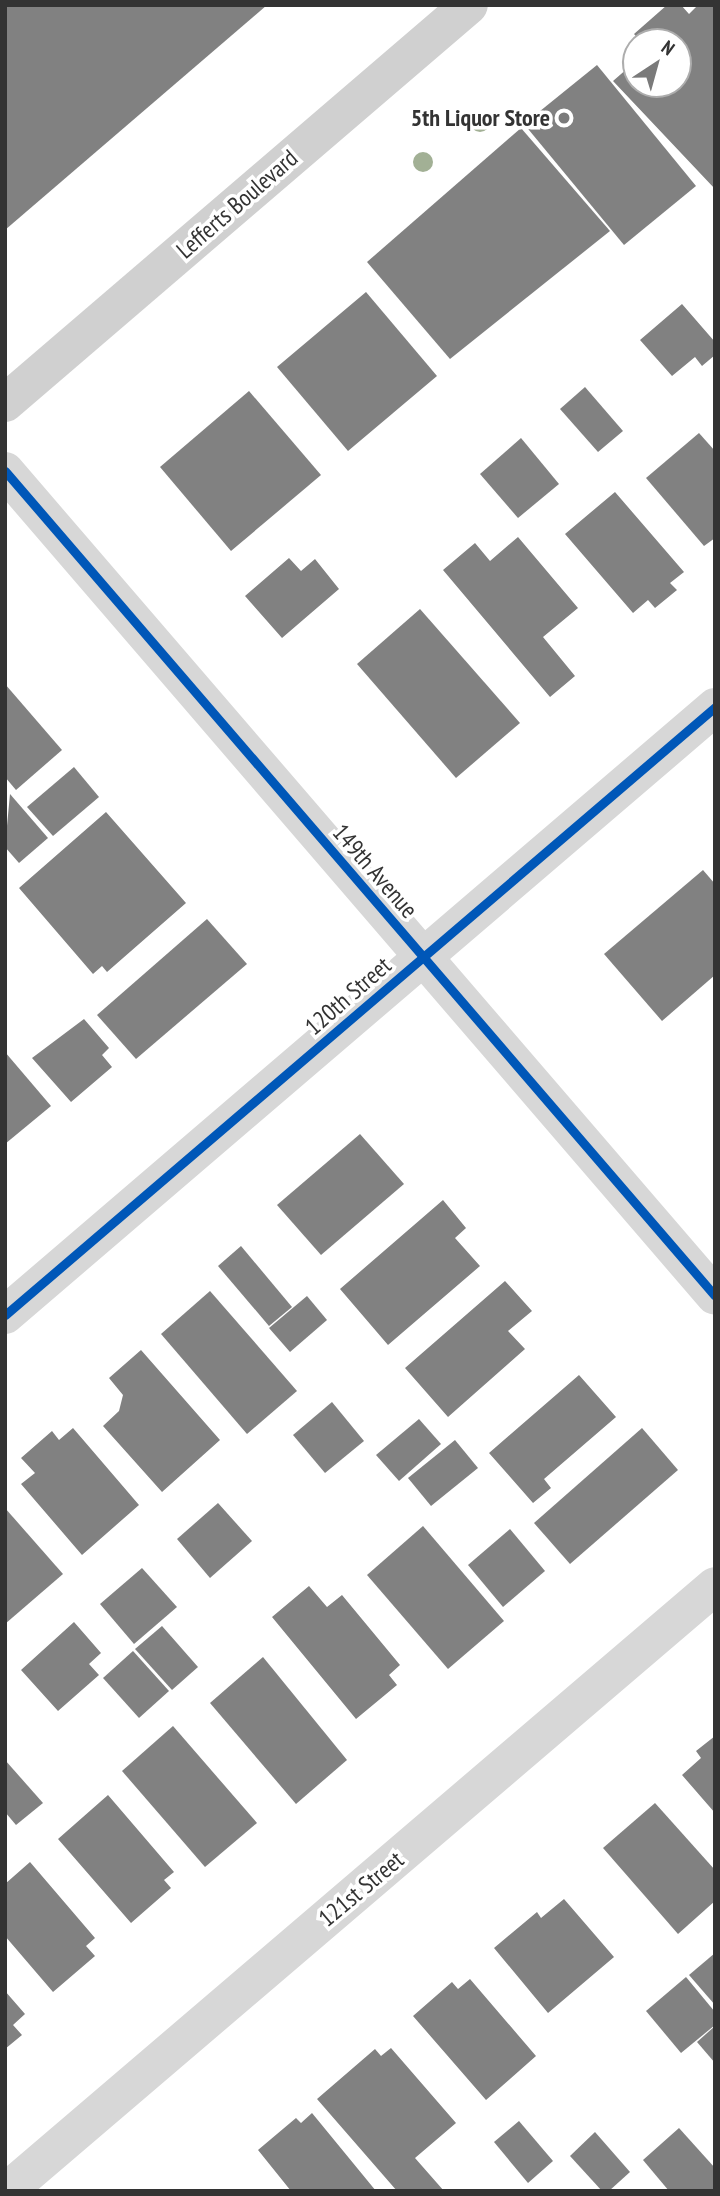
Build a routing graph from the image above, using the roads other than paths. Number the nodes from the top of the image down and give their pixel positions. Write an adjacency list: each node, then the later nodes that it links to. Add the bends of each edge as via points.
1 (469, 5): 2 (main road, Lefferts Boulevard)
2 (5, 403)
3 (5, 471): 5 (street, 149th Avenue)
4 (715, 707): 5 (street, 120th Street)
5 (423, 957): 6 (street, 149th Avenue); 7 (street, 120th Street)
6 (715, 1296)
7 (5, 1315)
8 (715, 1587): 9 (street, 121st Street)
9 (7, 2191)

